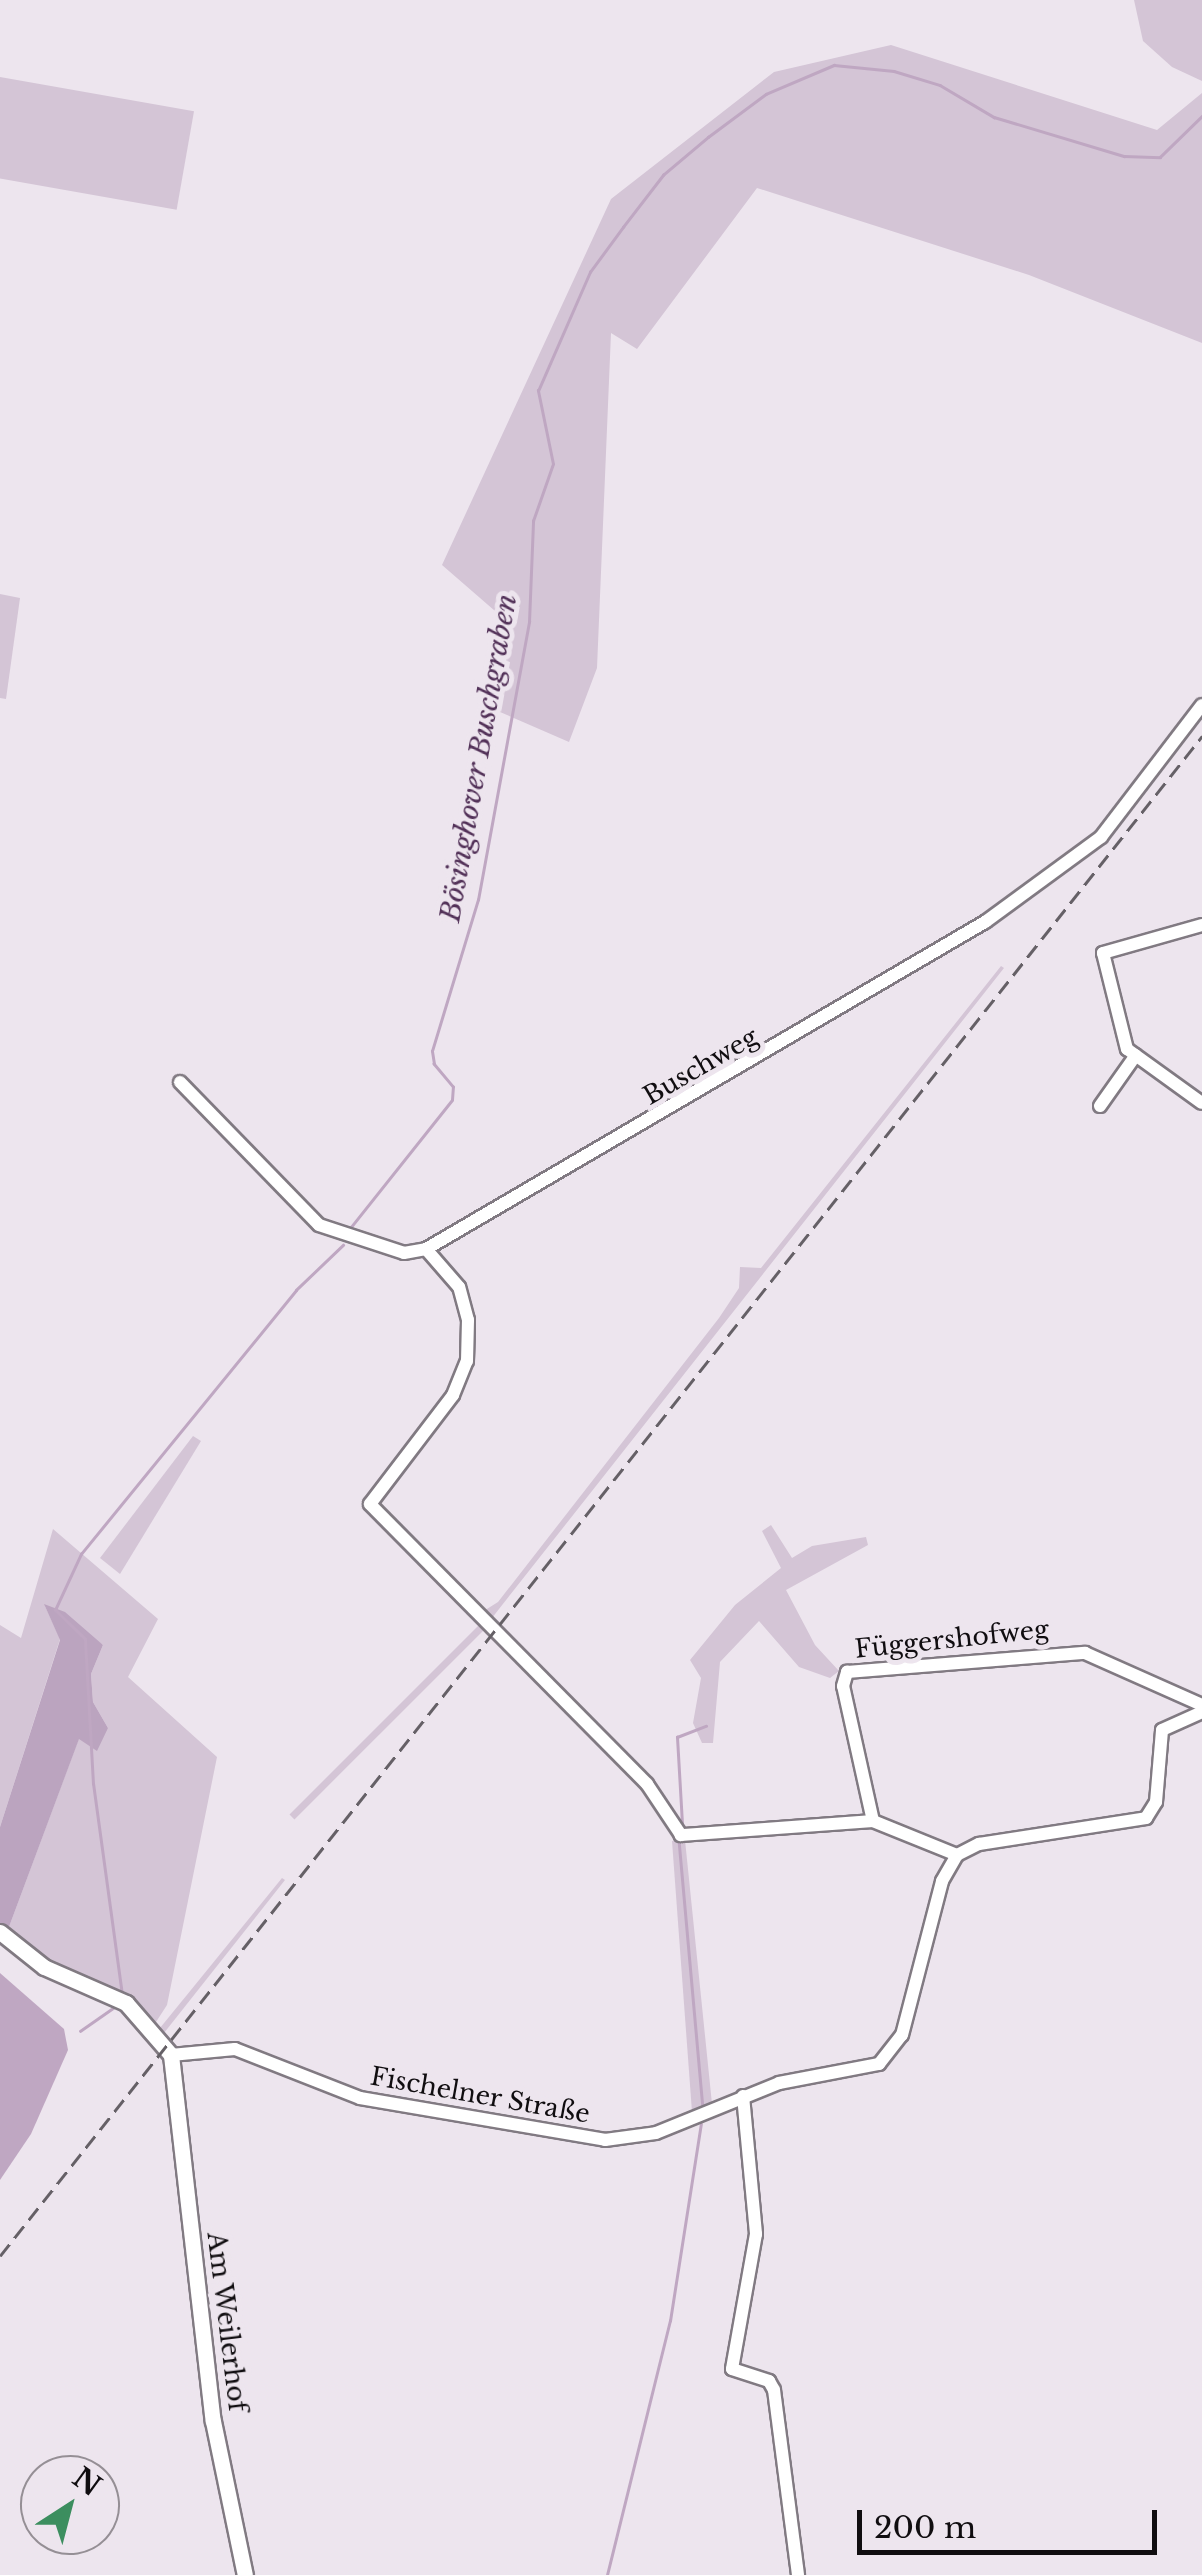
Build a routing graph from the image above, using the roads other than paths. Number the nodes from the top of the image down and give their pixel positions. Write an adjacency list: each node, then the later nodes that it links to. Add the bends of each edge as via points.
1 (1202, 705): 7 (street, Buschweg, via 1101,836 986,922)
2 (1202, 925): 3 (street, via 1104,952 1127,1049)
3 (1136, 1055): 5 (street); 6 (street)
4 (180, 1082): 7 (street, via 318,1225 404,1254)
5 (1202, 1103)
6 (1100, 1106)
7 (426, 1249): 9 (street, via 458,1287 468,1320 467,1361 453,1396 370,1504 647,1784 674,1829 692,1836)
8 (1202, 1709): 9 (street, Függershofweg, via 1085,1652 847,1672 844,1686); 10 (street, via 1162,1730 1156,1802 1146,1818 978,1844)
9 (873, 1820): 10 (street)
10 (957, 1854): 13 (street, Fischelner Straße, via 942,1881 902,2035 890,2057)
11 (0, 1932): 12 (street, via 44,1967 121,1999)
12 (170, 2056): 13 (street, Fischelner Straße, via 235,2048 360,2098 578,2140 656,2133); 14 (street, Am Weilerhof, via 213,2421)
13 (743, 2096): 15 (street, via 756,2234 732,2369 770,2381 774,2390)
14 (245, 2575)
15 (798, 2575)

